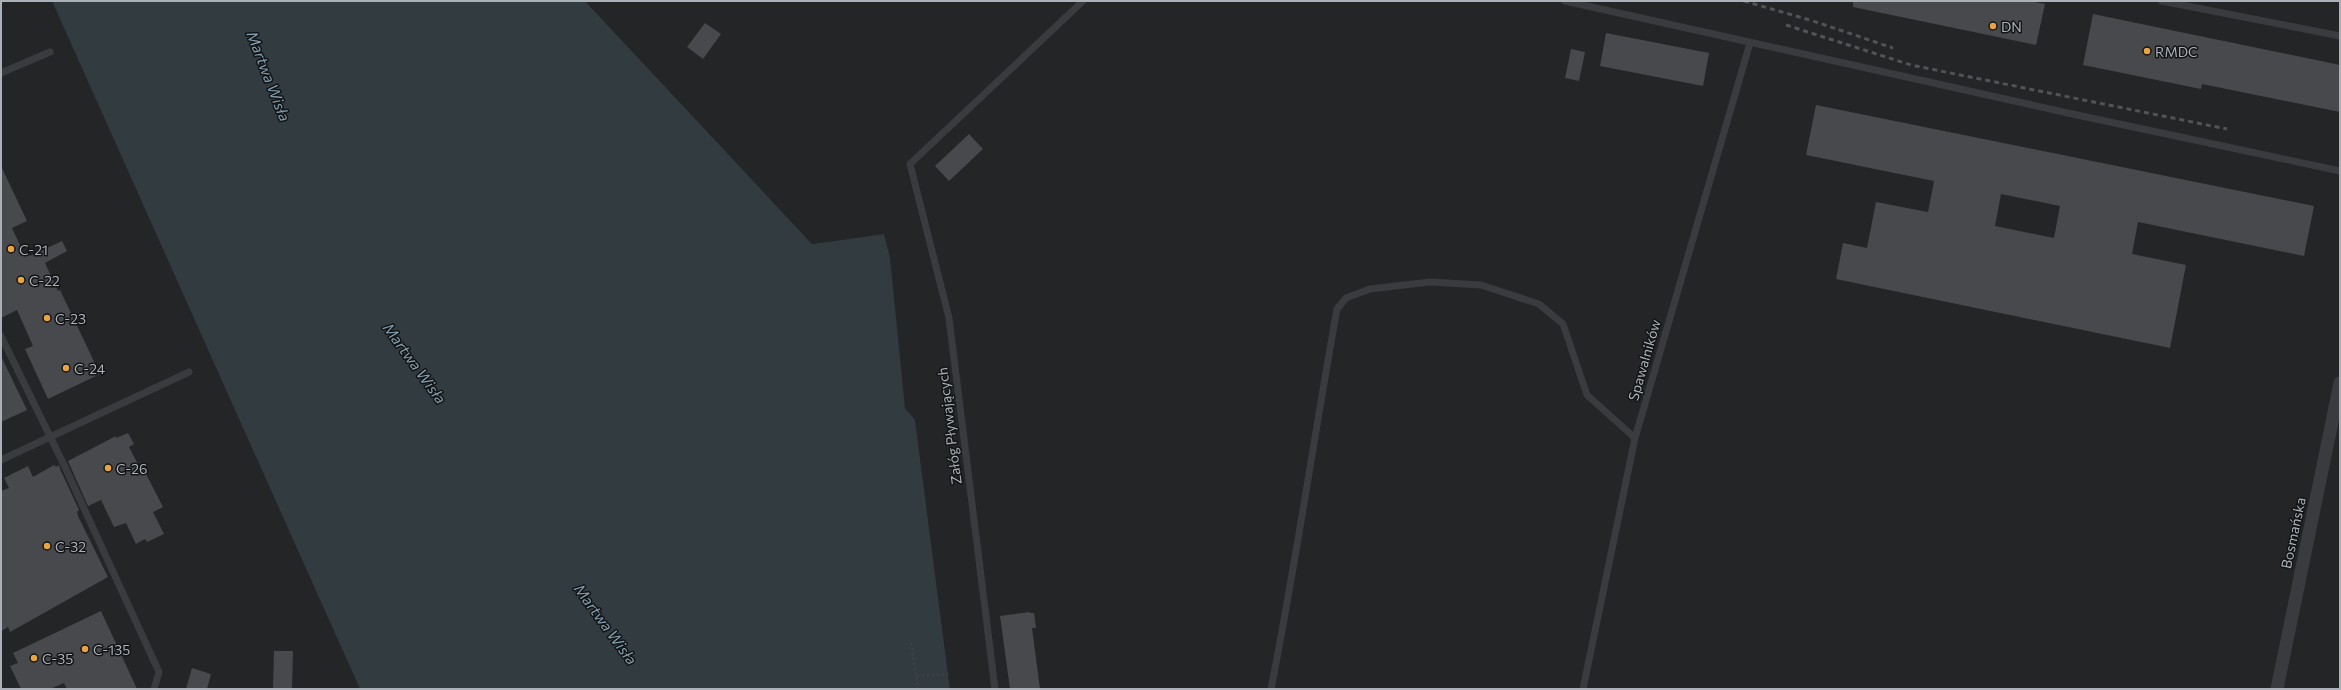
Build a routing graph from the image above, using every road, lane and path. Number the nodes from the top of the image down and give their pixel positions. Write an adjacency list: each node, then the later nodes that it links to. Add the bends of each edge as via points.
1 (1083, 1): 20 (lane, Załóg Pływających, via 910,164 949,318)
2 (1565, 1): 5 (lane)
3 (2162, 1): 4 (lane)
4 (2340, 36)
5 (1750, 43): 8 (lane); 13 (lane, Spawalników)
6 (50, 52): 7 (lane)
7 (1, 73)
8 (2340, 171)
9 (1, 336): 12 (lane)
10 (190, 372): 12 (lane)
11 (2340, 383): 23 (street, Bosmańska)
12 (50, 437): 14 (lane); 18 (lane, via 159,672)
13 (1635, 438): 21 (lane, via 1587,395 1563,324 1538,304 1481,285 1430,282 1370,289 1346,298 1337,310 1307,496); 22 (lane, Spawalników)
14 (1, 460)
15 (911, 643): 17 (path)
16 (948, 674): 17 (path)
17 (916, 676): 19 (path)
18 (154, 689)
19 (918, 689)
20 (995, 689)
21 (1271, 689)
22 (1583, 689)
23 (2277, 689)

